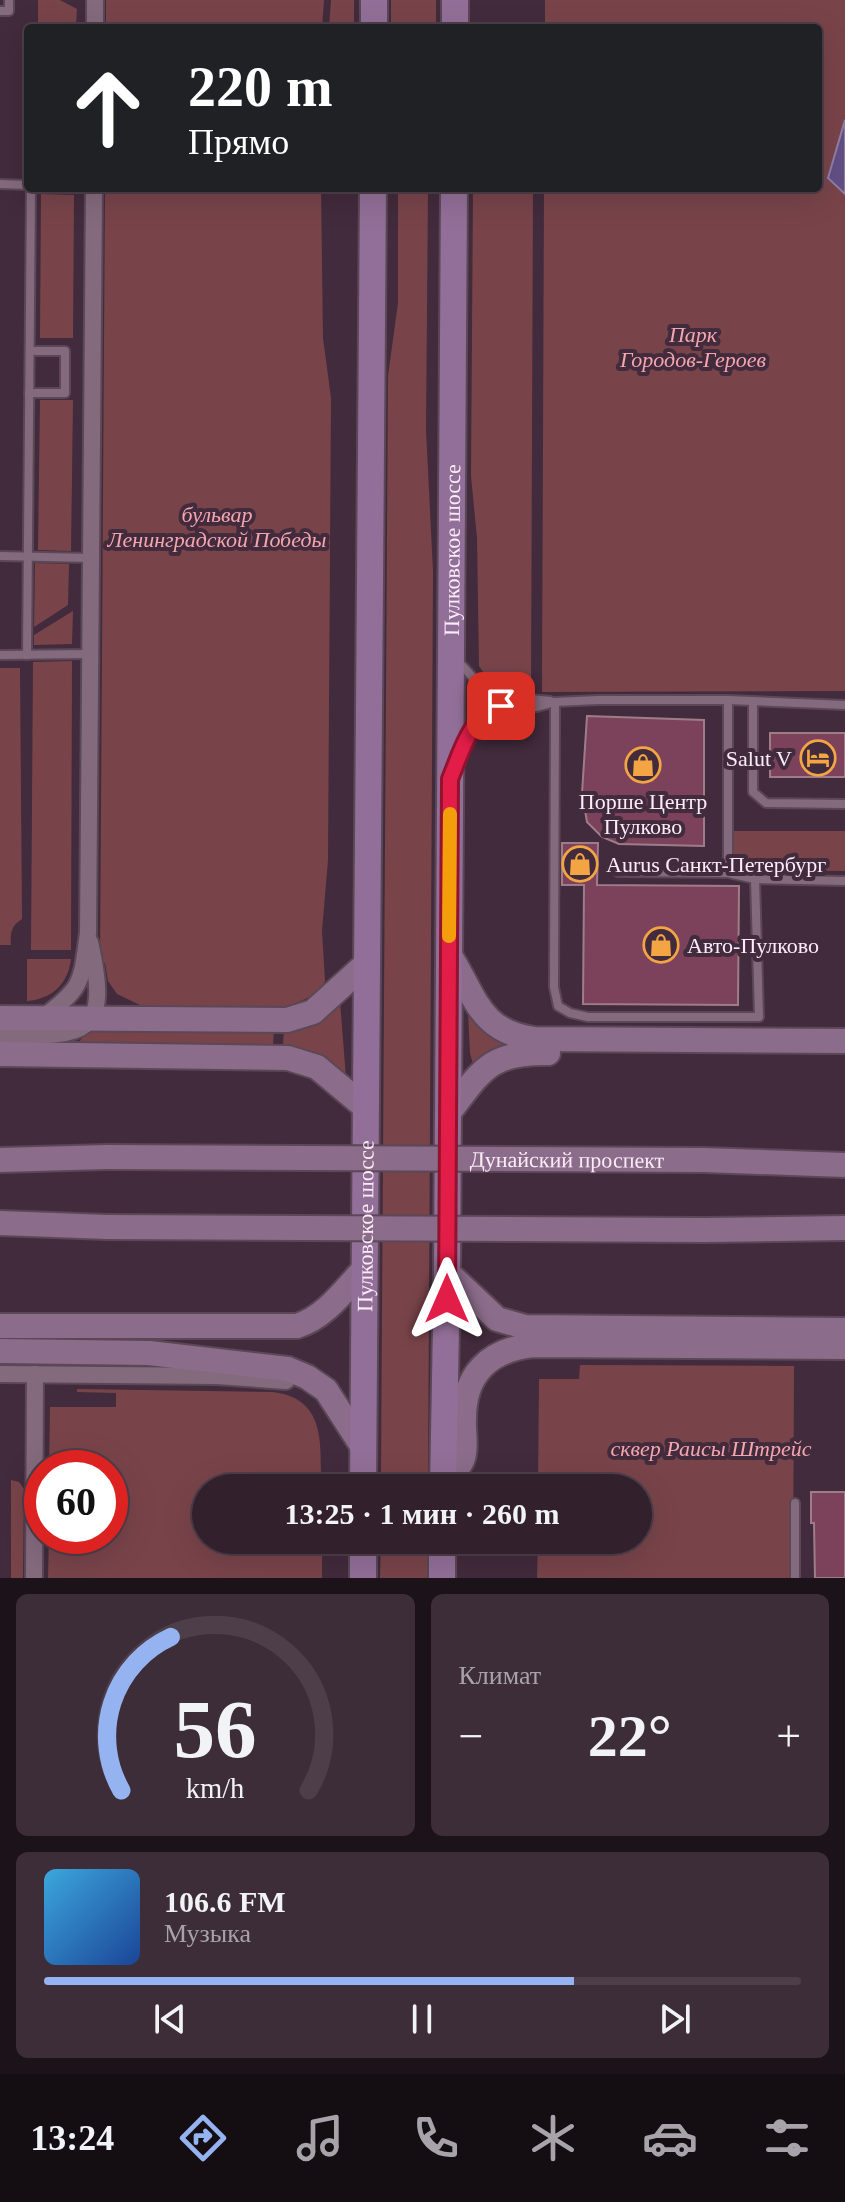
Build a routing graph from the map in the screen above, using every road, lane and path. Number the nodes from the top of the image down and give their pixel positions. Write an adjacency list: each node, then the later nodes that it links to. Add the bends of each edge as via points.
1 (9, 0): 5 (lane, via 9,11)
2 (95, 0): 6 (street)
3 (374, 0): 7 (main road)
4 (455, 0): 8 (main road)
5 (0, 11)
6 (95, 24)
7 (374, 24)
8 (455, 24)
9 (0, 184): 10 (lane)
10 (24, 186)
11 (30, 192): 15 (lane)
12 (94, 192): 19 (street)
13 (373, 192): 36 (main road, Пулковское шоссе)
14 (454, 192): 23 (main road, Пулковское шоссе)
15 (30, 351): 16 (lane); 16 (lane, via 65,351 65,393)
16 (29, 393): 18 (lane)
17 (0, 556): 18 (lane)
18 (28, 556): 19 (lane); 22 (lane)
19 (91, 558): 20 (street)
20 (91, 654): 22 (lane); 34 (street)
21 (0, 655): 22 (lane)
22 (27, 655)
23 (451, 655): 26 (lane, via 477,682 503,696); 28 (main road, Пулковское шоссе)
24 (728, 700): 25 (lane); 26 (lane); 31 (lane)
25 (753, 701): 27 (lane); 29 (lane, via 753,792 759,799)
26 (555, 702): 28 (lane, via 501,706 482,715); 32 (lane, via 558,1006 588,1017 759,1017)
27 (845, 705)
28 (450, 779): 35 (main road, Пулковское шоссе)
29 (845, 804)
30 (618, 872): 31 (lane)
31 (728, 873): 32 (lane)
32 (755, 879): 33 (lane)
33 (845, 881)
34 (88, 933): 37 (street); 40 (street, via 82,978 70,996)
35 (449, 954): 43 (main road, via 480,1012 518,1037); 47 (main road, Пулковское шоссе)
36 (367, 963): 39 (main road, via 313,1012 300,1017); 46 (main road, Пулковское шоссе)
37 (97, 990): 39 (street, via 110,1007); 41 (street)
38 (0, 1018): 40 (main road)
39 (138, 1018): 41 (main road)
40 (40, 1019): 41 (main road)
41 (92, 1019): 42 (street, via 60,1036)
42 (0, 1035)
43 (845, 1041)
44 (0, 1054): 46 (main road, via 288,1058 317,1067)
45 (845, 1057): 47 (main road, via 522,1052 491,1062)
46 (366, 1108): 52 (main road, Пулковское шоссе)
47 (448, 1114): 53 (main road, Пулковское шоссе)
48 (0, 1160): 49 (main road, Дунайский проспект, bridge)
49 (841, 1163)
50 (0, 1223): 51 (main road, bridge)
51 (843, 1229)
52 (365, 1268): 54 (main road, via 324,1311 297,1326); 61 (main road, Пулковское шоссе)
53 (447, 1272): 55 (main road, via 489,1313 525,1327); 63 (main road, Пулковское шоссе)
54 (0, 1326)
55 (845, 1330)
56 (845, 1347): 64 (main road, via 516,1347 501,1352 471,1379 464,1407 463,1458)
57 (0, 1351): 60 (main road, via 149,1353 288,1369 326,1390)
58 (0, 1374): 59 (street)
59 (35, 1374): 60 (street, via 273,1379 289,1381); 68 (street)
60 (334, 1404): 61 (main road)
61 (364, 1449): 62 (main road, Пулковское шоссе)
62 (363, 1474)
63 (443, 1474)
64 (451, 1474)
65 (795, 1503): 71 (lane)
66 (363, 1554): 69 (main road)
67 (442, 1554): 70 (main road)
68 (34, 1578)
69 (363, 1578)
70 (442, 1578)
71 (795, 1578)

